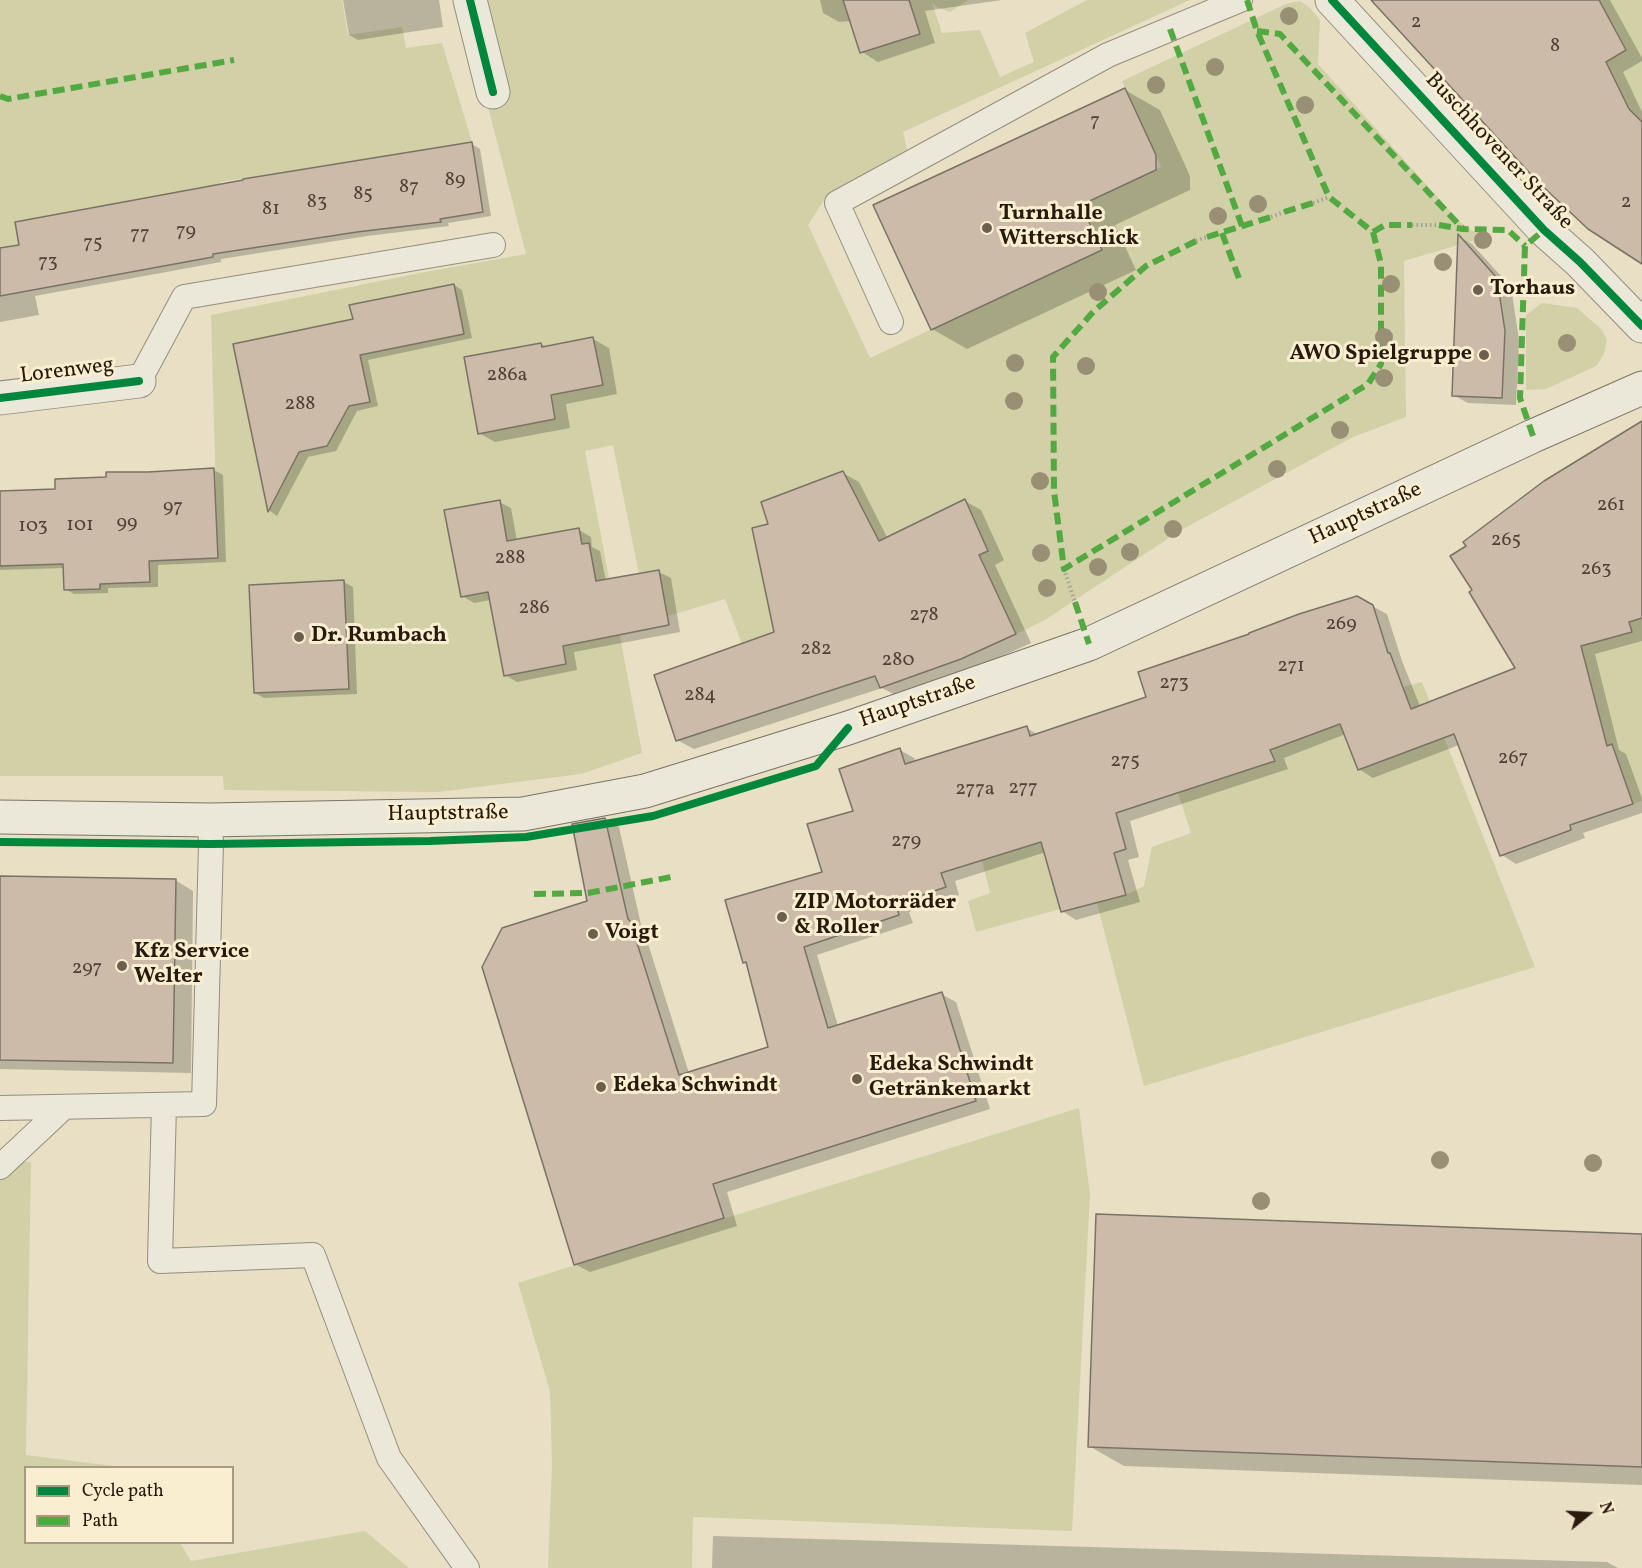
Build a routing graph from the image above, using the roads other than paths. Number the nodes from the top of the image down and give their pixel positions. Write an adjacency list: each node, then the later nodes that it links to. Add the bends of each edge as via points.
1 (470, 0): 4 (main road)
2 (1240, 0): 6 (lane, via 1108,55 837,203)
3 (1332, 0): 7 (main road, Buschhovener Straße, via 1544,230)
4 (493, 92)
5 (493, 245): 8 (lane, Lorenweg, via 184,297)
6 (891, 322)
7 (1642, 326)
8 (139, 381): 10 (main road, Lorenweg)
9 (1642, 388): 12 (main road, Hauptstraße, via 1089,644 848,728 656,788 523,813)
10 (0, 398)
11 (0, 817): 12 (main road, Hauptstraße)
12 (210, 820): 13 (lane, via 204,1104)
13 (164, 1105): 14 (lane); 17 (lane, via 160,1261 313,1255 388,1458)
14 (64, 1107): 15 (lane); 16 (lane)
15 (0, 1108)
16 (0, 1167)
17 (467, 1568)

